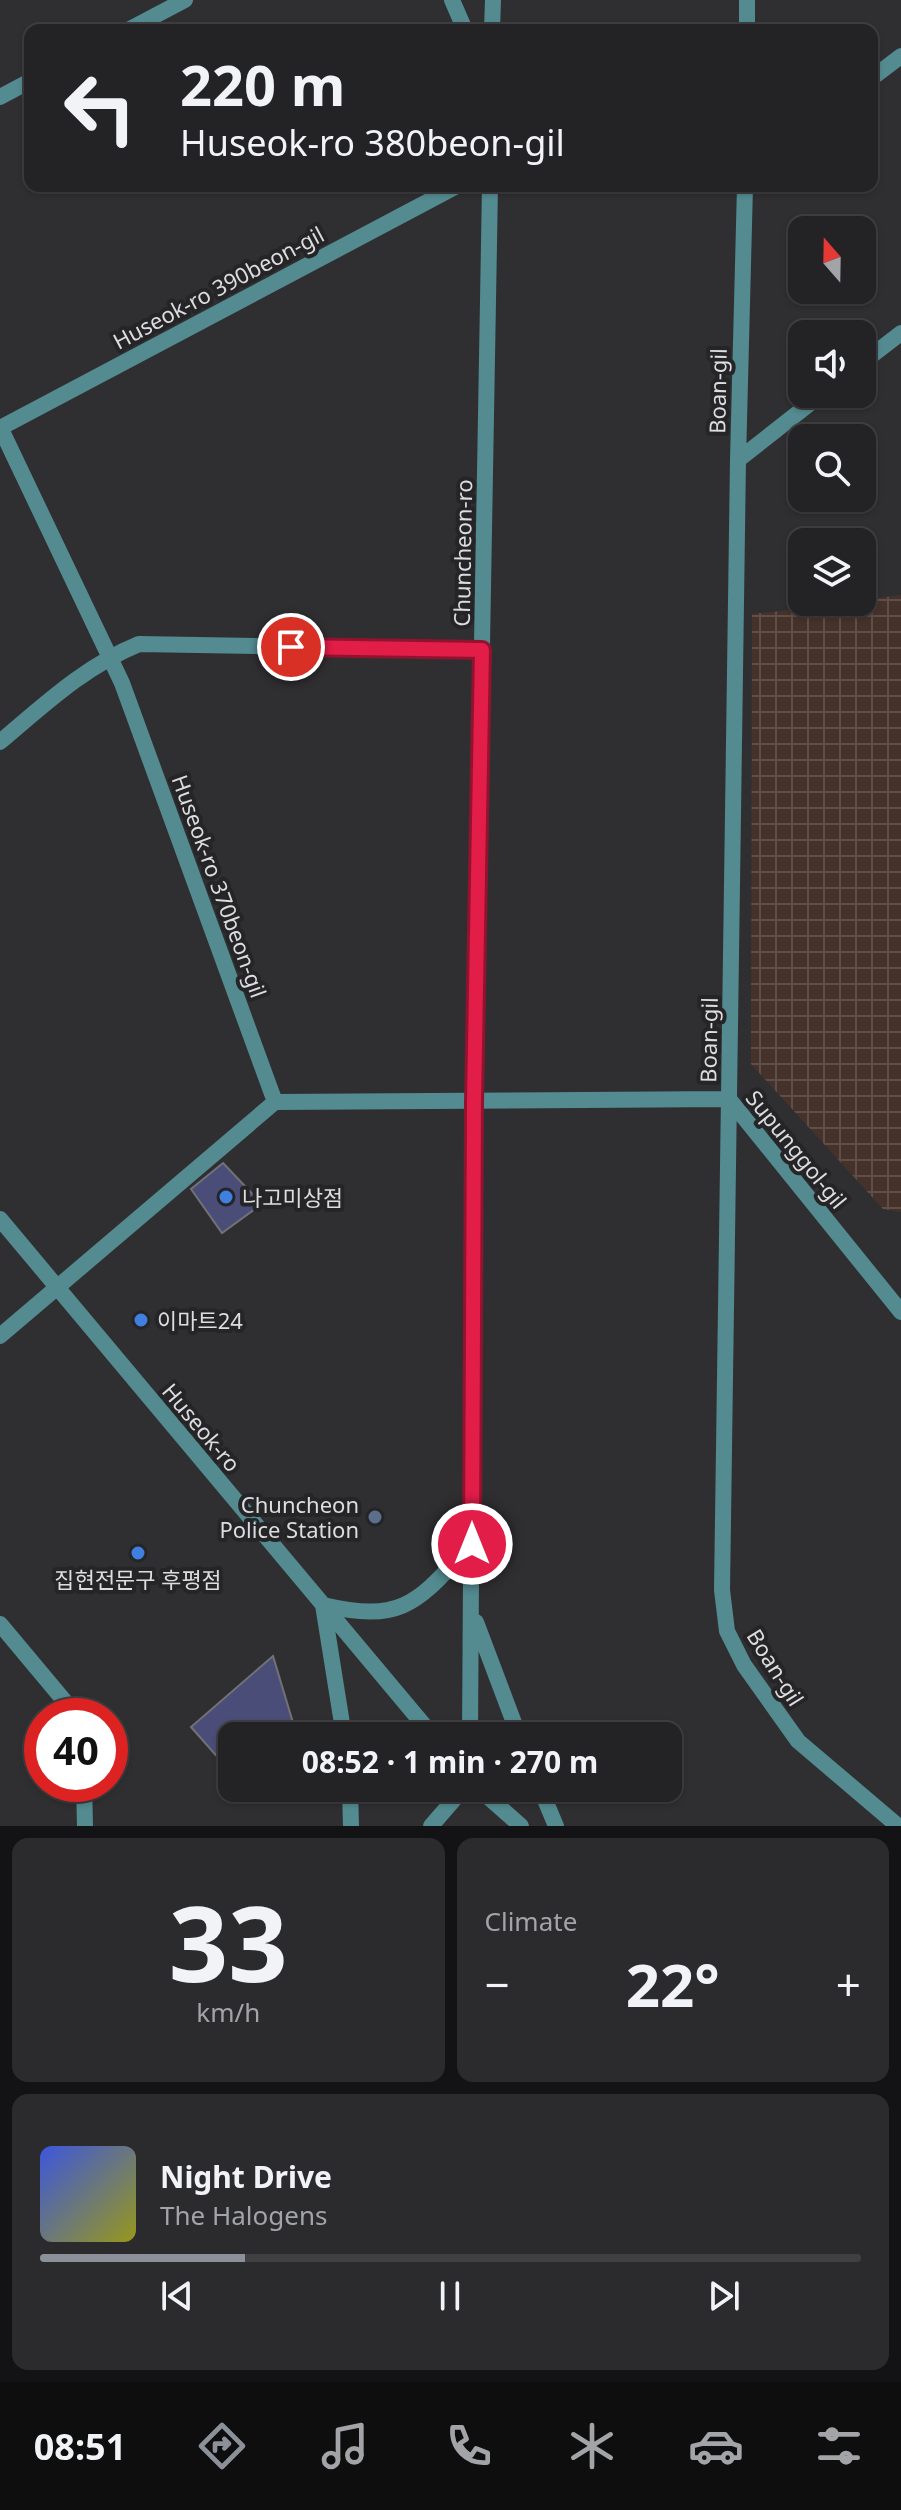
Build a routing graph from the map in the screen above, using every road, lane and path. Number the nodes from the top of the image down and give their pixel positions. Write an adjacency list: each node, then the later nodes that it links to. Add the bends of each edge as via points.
1 (185, 0): 5 (street)
2 (452, 0): 6 (street)
3 (493, 0): 7 (street)
4 (747, 0): 8 (street)
5 (139, 24)
6 (462, 24)
7 (492, 24)
8 (747, 24)
9 (901, 56): 10 (street)
10 (878, 73)
11 (24, 84): 12 (street)
12 (0, 97)
13 (446, 192): 19 (street, Huseok-ro 390beon-gil)
14 (490, 192): 21 (street, Chuncheon-ro)
15 (745, 192): 20 (street, Boan-gil)
16 (901, 333): 17 (street)
17 (876, 352)
18 (804, 408): 20 (street)
19 (0, 427): 22 (street, Huseok-ro 370beon-gil)
20 (738, 460): 24 (street, Boan-gil)
21 (482, 650): 22 (street, via 139,644); 26 (street, Chuncheon-ro)
22 (110, 655): 23 (street); 25 (street, Huseok-ro 370beon-gil)
23 (0, 742)
24 (729, 1099): 26 (street, Supunggol-gil); 29 (street, Supunggol-gil); 50 (street, Boan-gil, via 722,1590 727,1631 744,1665 798,1741)
25 (275, 1102): 26 (street, Supunggol-gil); 28 (street)
26 (474, 1103): 31 (street, Chuncheon-ro)
27 (0, 1219): 28 (street, Huseok-ro)
28 (57, 1288): 30 (street); 32 (street, Huseok-ro)
29 (901, 1312)
30 (0, 1336)
31 (472, 1544): 32 (street, via 436,1582 398,1609 357,1613); 33 (street, Chuncheon-ro)
32 (323, 1605): 36 (street); 37 (street, Huseok-ro)
33 (471, 1609): 38 (street, Chuncheon-ro); 39 (street)
34 (0, 1624): 35 (street)
35 (62, 1698)
36 (342, 1722)
37 (421, 1722)
38 (470, 1722)
39 (514, 1722)
40 (84, 1802): 45 (street)
41 (350, 1802): 46 (street)
42 (452, 1802): 47 (street)
43 (494, 1802): 48 (street)
44 (546, 1802): 49 (street)
45 (85, 1826)
46 (351, 1826)
47 (431, 1826)
48 (521, 1826)
49 (556, 1826)
50 (898, 1826)

